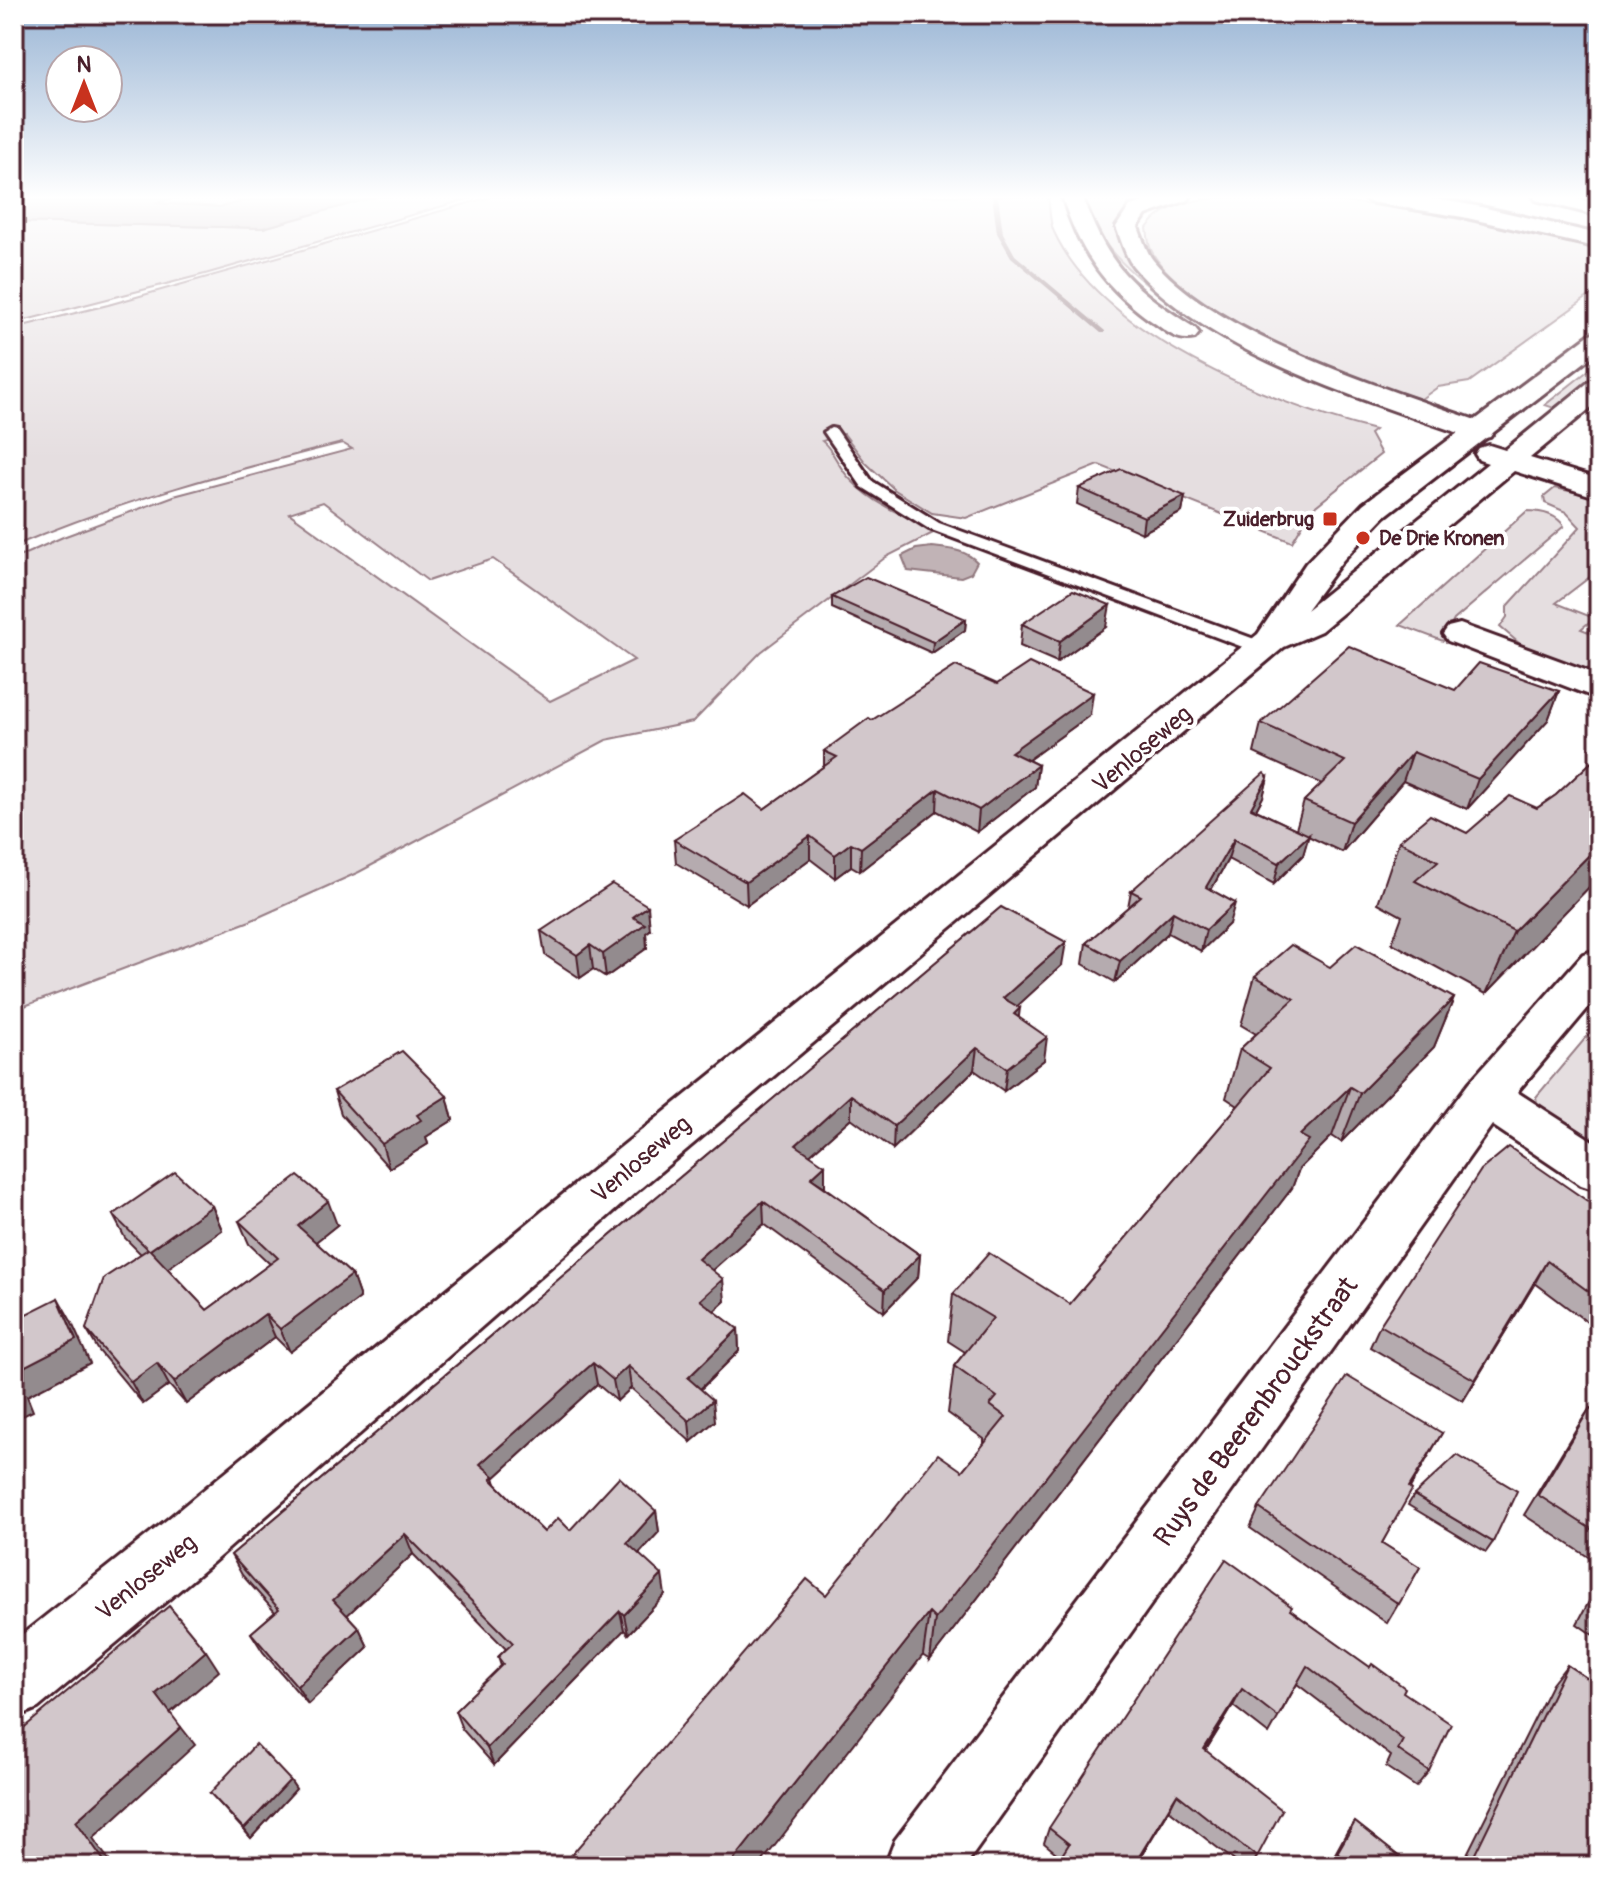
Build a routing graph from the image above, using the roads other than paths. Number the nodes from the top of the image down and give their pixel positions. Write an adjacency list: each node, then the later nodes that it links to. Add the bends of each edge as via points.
1 (1119, 284): 4 (main road)
2 (1164, 284): 8 (main road, via 1273,354)
3 (1599, 339): 8 (main road, Venloseweg)
4 (1210, 348)
5 (1244, 365): 8 (main road, via 1298,389)
6 (1599, 387): 9 (main road, Venloseweg)
7 (831, 432): 12 (lane, via 867,484 934,526)
8 (1470, 438): 9 (main road); 12 (main road, Venloseweg, via 1350,532)
9 (1517, 455): 10 (main road); 12 (main road, Venloseweg, via 1309,624)
10 (1596, 481)
11 (1460, 634): 13 (main road)
12 (1267, 644): 17 (main road, Venloseweg, via 629,1168)
13 (1599, 688)
14 (1599, 965): 15 (main road, Ruys de Beerenbrouckstraat)
15 (1486, 1096): 16 (main road); 18 (main road, Ruys de Beerenbrouckstraat)
16 (1599, 1171)
17 (14, 1684)
18 (921, 1866)

